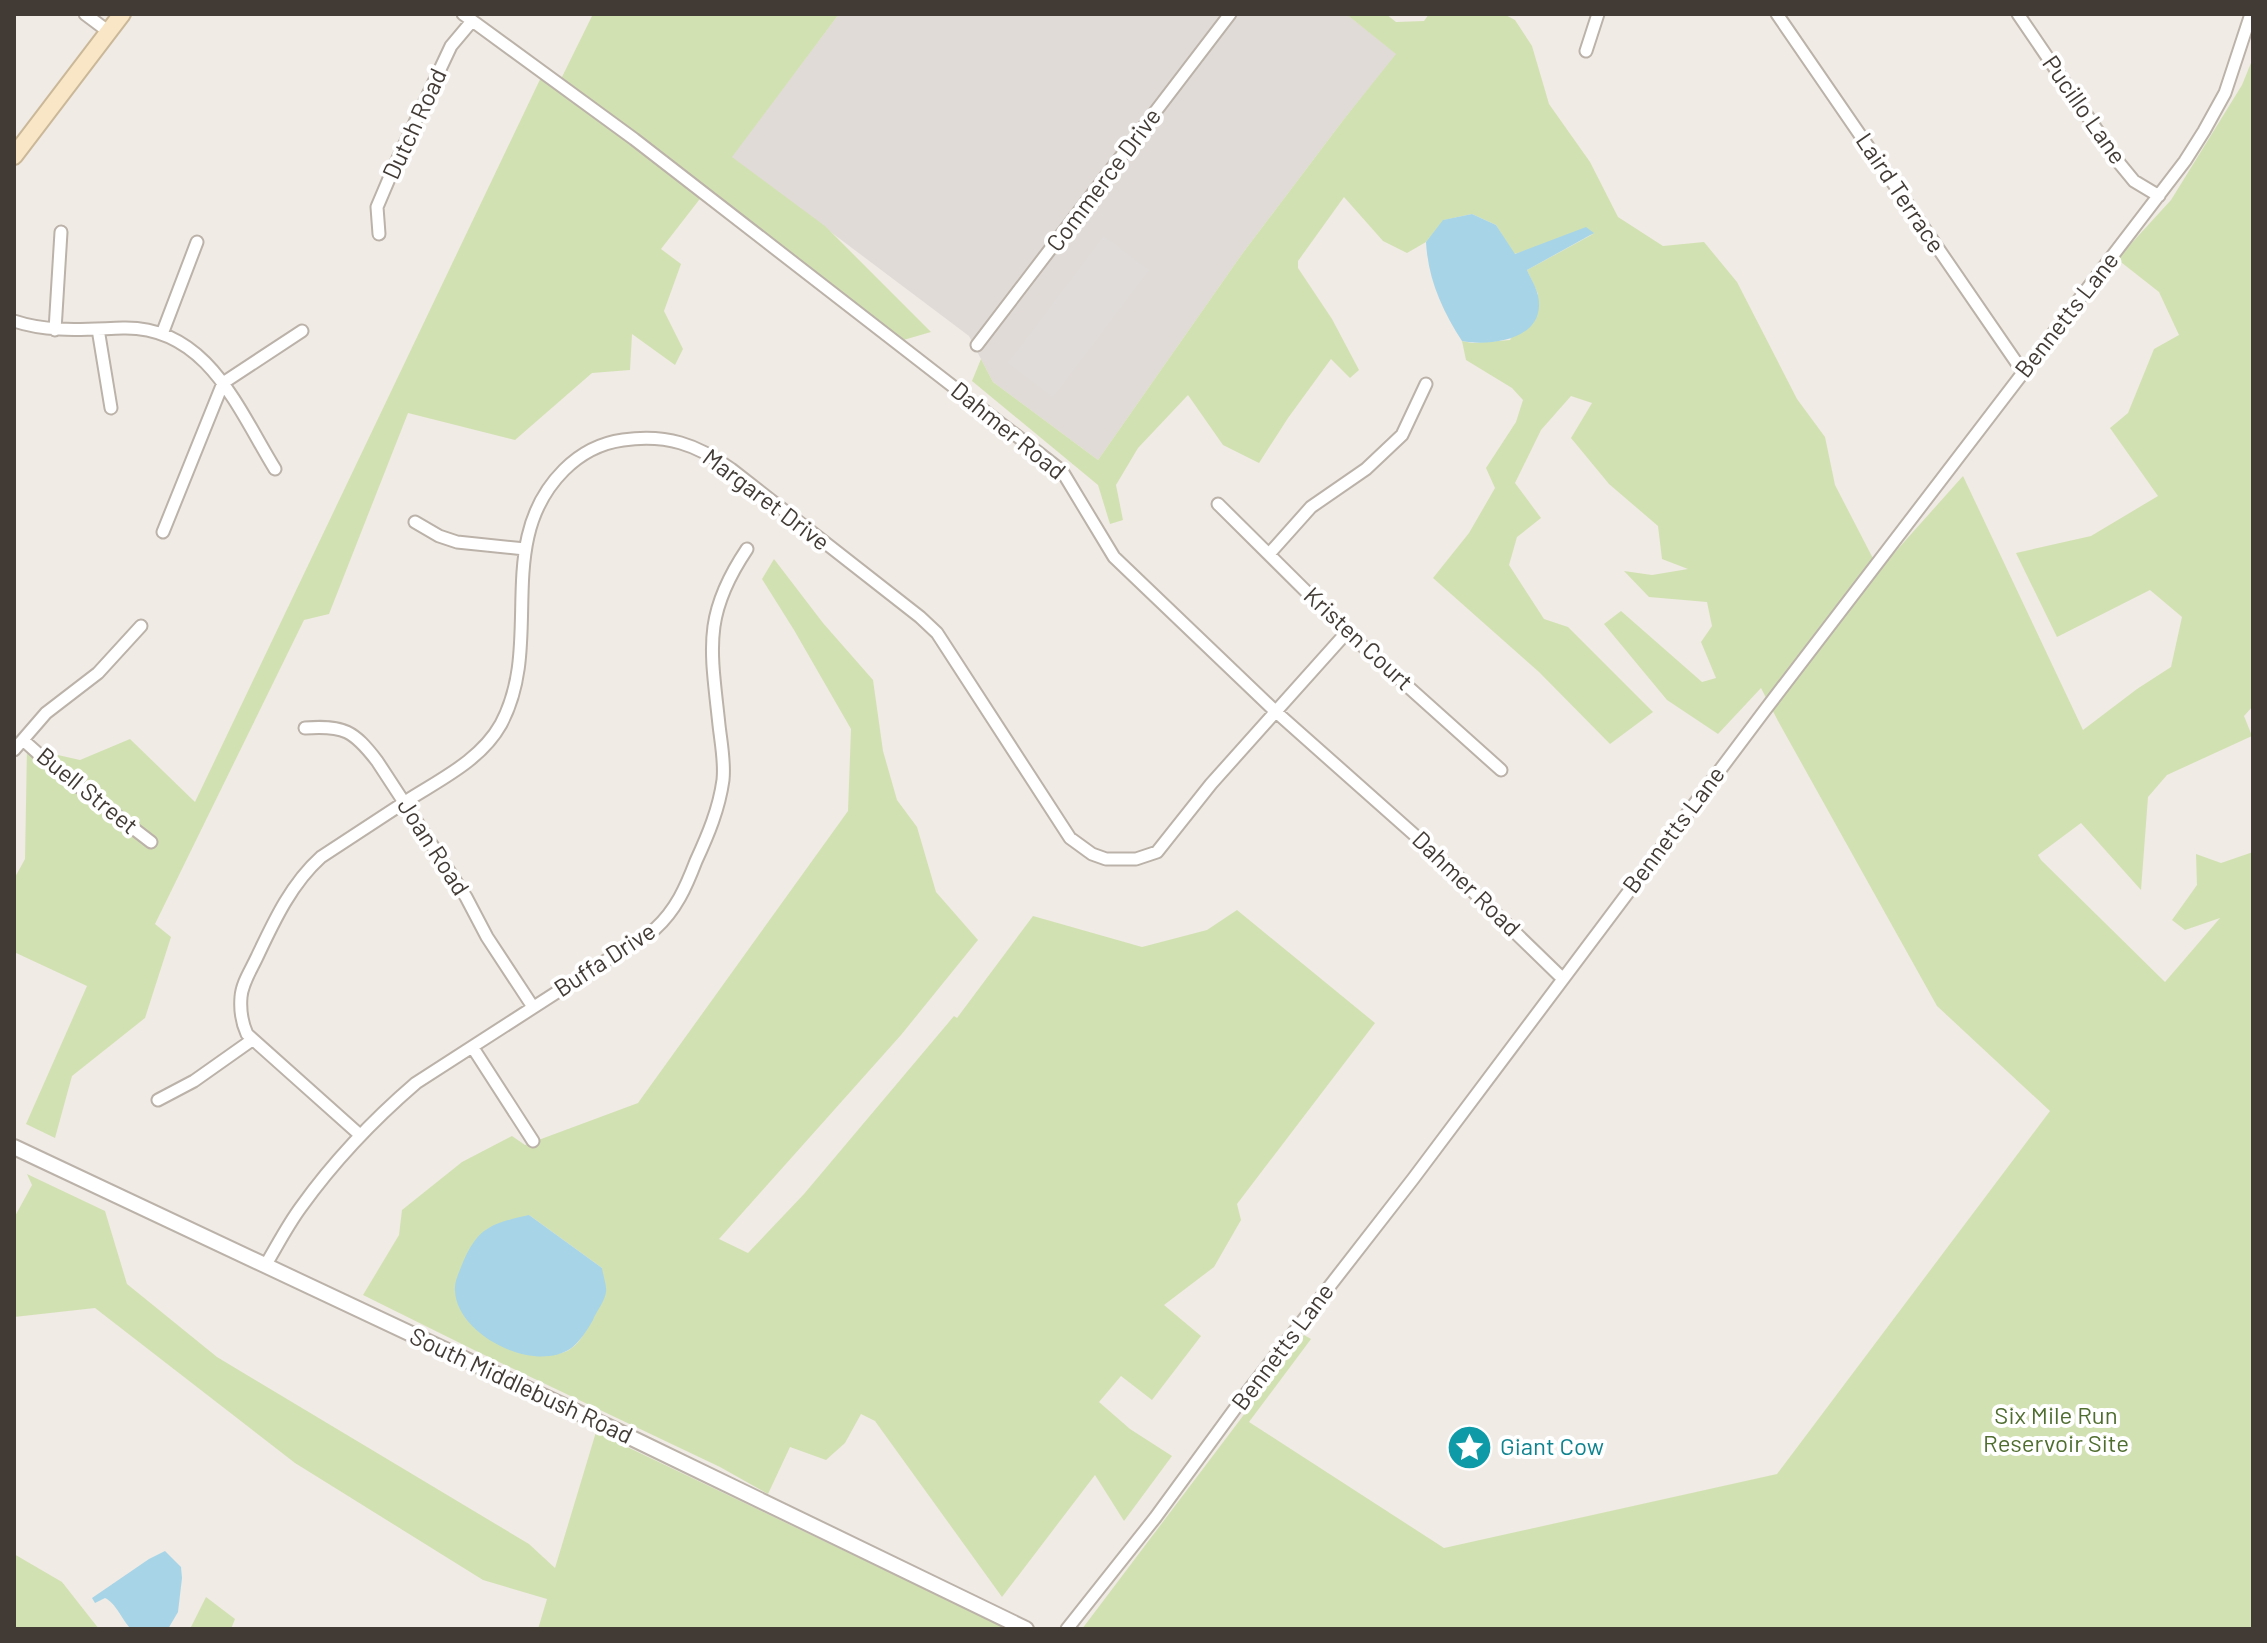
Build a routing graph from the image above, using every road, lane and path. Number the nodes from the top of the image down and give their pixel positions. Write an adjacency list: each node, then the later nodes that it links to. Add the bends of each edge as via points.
1 (85, 14): 9 (street)
2 (122, 14): 9 (main road)
3 (1230, 14): 21 (street, Commerce Drive)
4 (1598, 14): 10 (street)
5 (1777, 14): 22 (street, Laird Terrace)
6 (2018, 14): 12 (street, Pucillo Lane, via 2120,164 2134,181)
7 (2251, 14): 12 (street, Bennetts Lane, via 2218,108)
8 (468, 17): 14 (street, Dutch Road, via 377,207); 35 (street, Dahmer Road, via 1062,471 1114,557)
9 (109, 32): 11 (main road)
10 (1586, 51)
11 (14, 156)
12 (2159, 196): 22 (street, Bennetts Lane)
13 (61, 232): 18 (street)
14 (379, 234)
15 (197, 242): 20 (street)
16 (14, 321): 18 (street)
17 (98, 329): 18 (street); 20 (street); 25 (street)
18 (55, 330)
19 (302, 331): 23 (street)
20 (162, 334): 23 (street, via 208,363)
21 (977, 345)
22 (2023, 372): 42 (street, Bennetts Lane)
23 (223, 383): 26 (street); 29 (street)
24 (1426, 384): 32 (street, via 1402,435 1366,469 1311,507)
25 (111, 408)
26 (275, 469)
27 (1218, 504): 32 (street, Kristen Court)
28 (415, 522): 30 (street, via 457,542)
29 (163, 532)
30 (525, 549): 35 (street, Margaret Drive, via 541,497 585,453 613,442 654,439 685,443 710,454 937,633 1070,838 1106,859 1136,859 1157,852); 40 (street, Margaret Drive, via 519,661 502,722 483,748)
31 (747, 549): 43 (street, Buffa Drive, via 726,585 713,625 723,778 714,818 689,879 675,907 655,929)
32 (1269, 554): 34 (street, Kristen Court)
33 (141, 626): 37 (street)
34 (1347, 632): 35 (street, Margaret Drive); 39 (street, Kristen Court)
35 (1275, 711): 42 (street, Dahmer Road, via 1418,838)
36 (305, 728): 40 (street, Joan Road, via 353,734)
37 (23, 740): 38 (street); 41 (street, Buell Street)
38 (14, 750)
39 (1501, 770)
40 (405, 802): 43 (street, Joan Road); 44 (street, Margaret Drive, via 321,857 280,909 240,999 243,1025)
41 (151, 842)
42 (1562, 978): 52 (street, Bennetts Lane)
43 (533, 1007): 45 (street, Buffa Drive)
44 (252, 1040): 46 (street); 47 (street)
45 (473, 1048): 47 (street, Buffa Drive, via 416,1083); 48 (street)
46 (158, 1100)
47 (360, 1135): 50 (street, Buffa Drive, via 300,1207)
48 (533, 1141)
49 (14, 1147): 50 (street, South Middlebush Road)
50 (265, 1266): 51 (street, South Middlebush Road)
51 (1026, 1629)
52 (1067, 1629)

